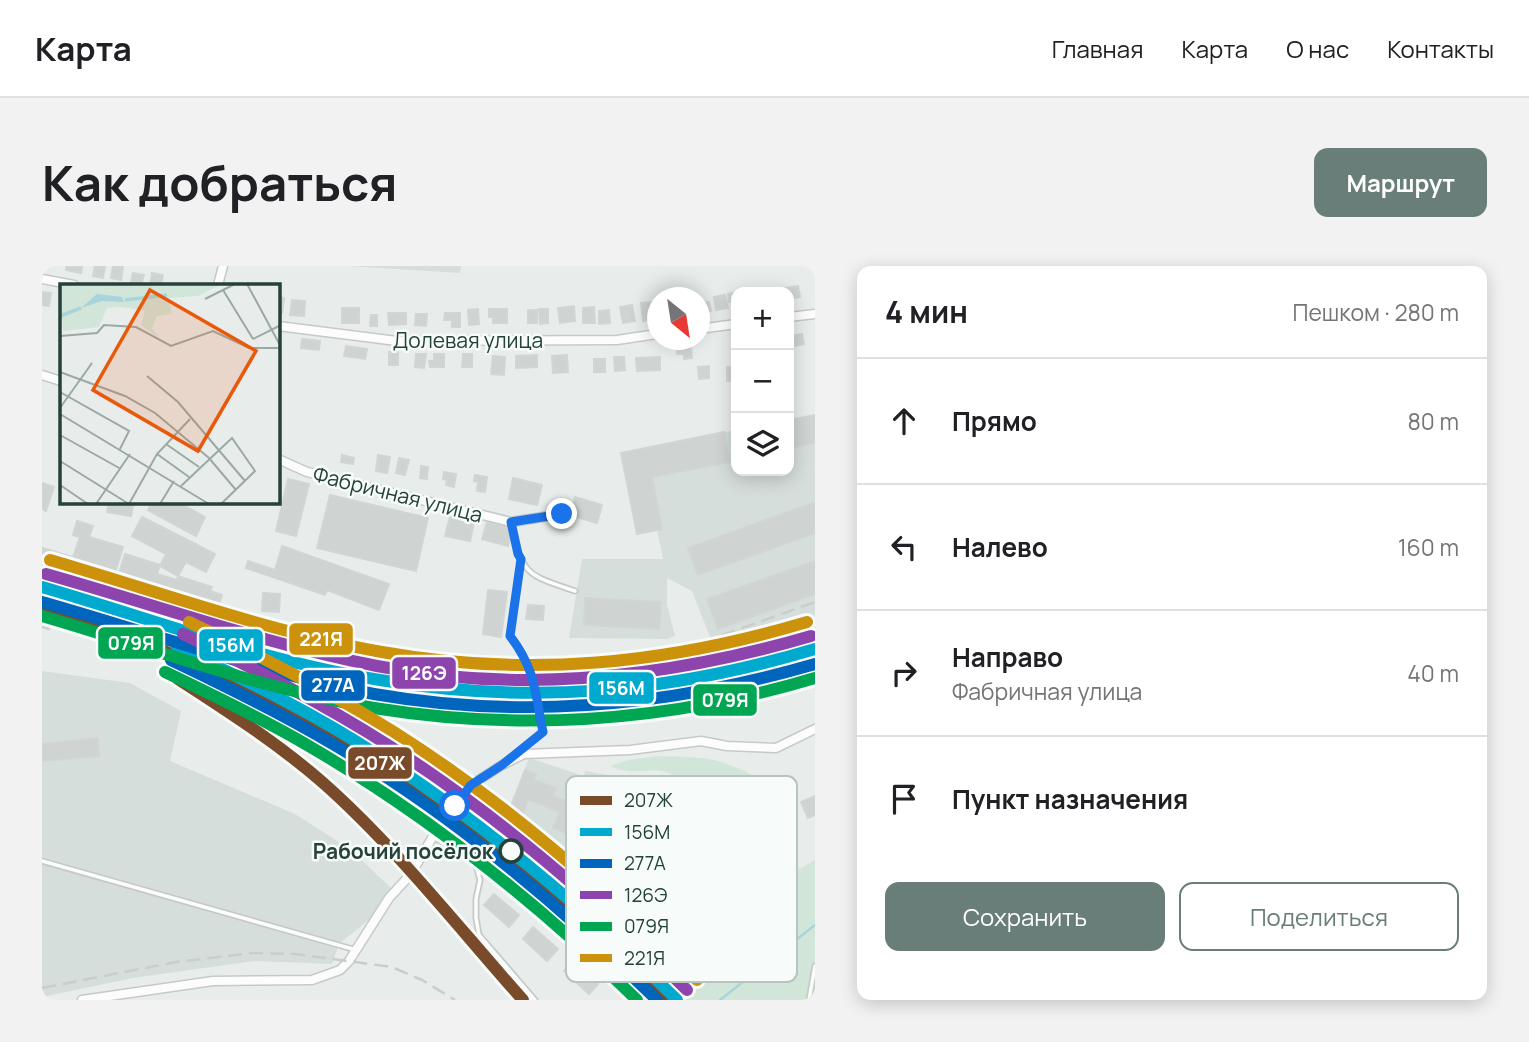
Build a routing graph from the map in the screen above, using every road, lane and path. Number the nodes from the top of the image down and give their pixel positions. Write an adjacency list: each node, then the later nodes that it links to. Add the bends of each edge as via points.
1 (223, 266): 4 (street)
2 (42, 279): 3 (street)
3 (69, 284)
4 (218, 284)
5 (815, 314): 6 (street)
6 (794, 316)
7 (731, 325): 9 (street)
8 (280, 326): 10 (street, Долевая улица, via 397,341 617,340)
9 (710, 328)
10 (647, 336)
11 (42, 375): 12 (street)
12 (60, 381)
13 (280, 460): 15 (street, Фабричная улица, via 307,472)
14 (562, 514): 15 (street, Фабричная улица)
15 (511, 522): 16 (lane)
16 (521, 559): 17 (lane, via 534,578); 19 (path, via 510,636 528,664 543,732)
17 (575, 591)
18 (815, 729): 20 (street, via 776,748 701,741 630,750 524,754 471,785)
19 (523, 749)
20 (434, 838): 22 (street); 25 (lane, via 457,848 476,865 479,935)
21 (42, 861): 22 (lane)
22 (356, 950): 24 (street, via 340,970 312,979 214,981)
23 (815, 966): 26 (lane)
24 (87, 999)
25 (535, 1000)
26 (809, 1000)

